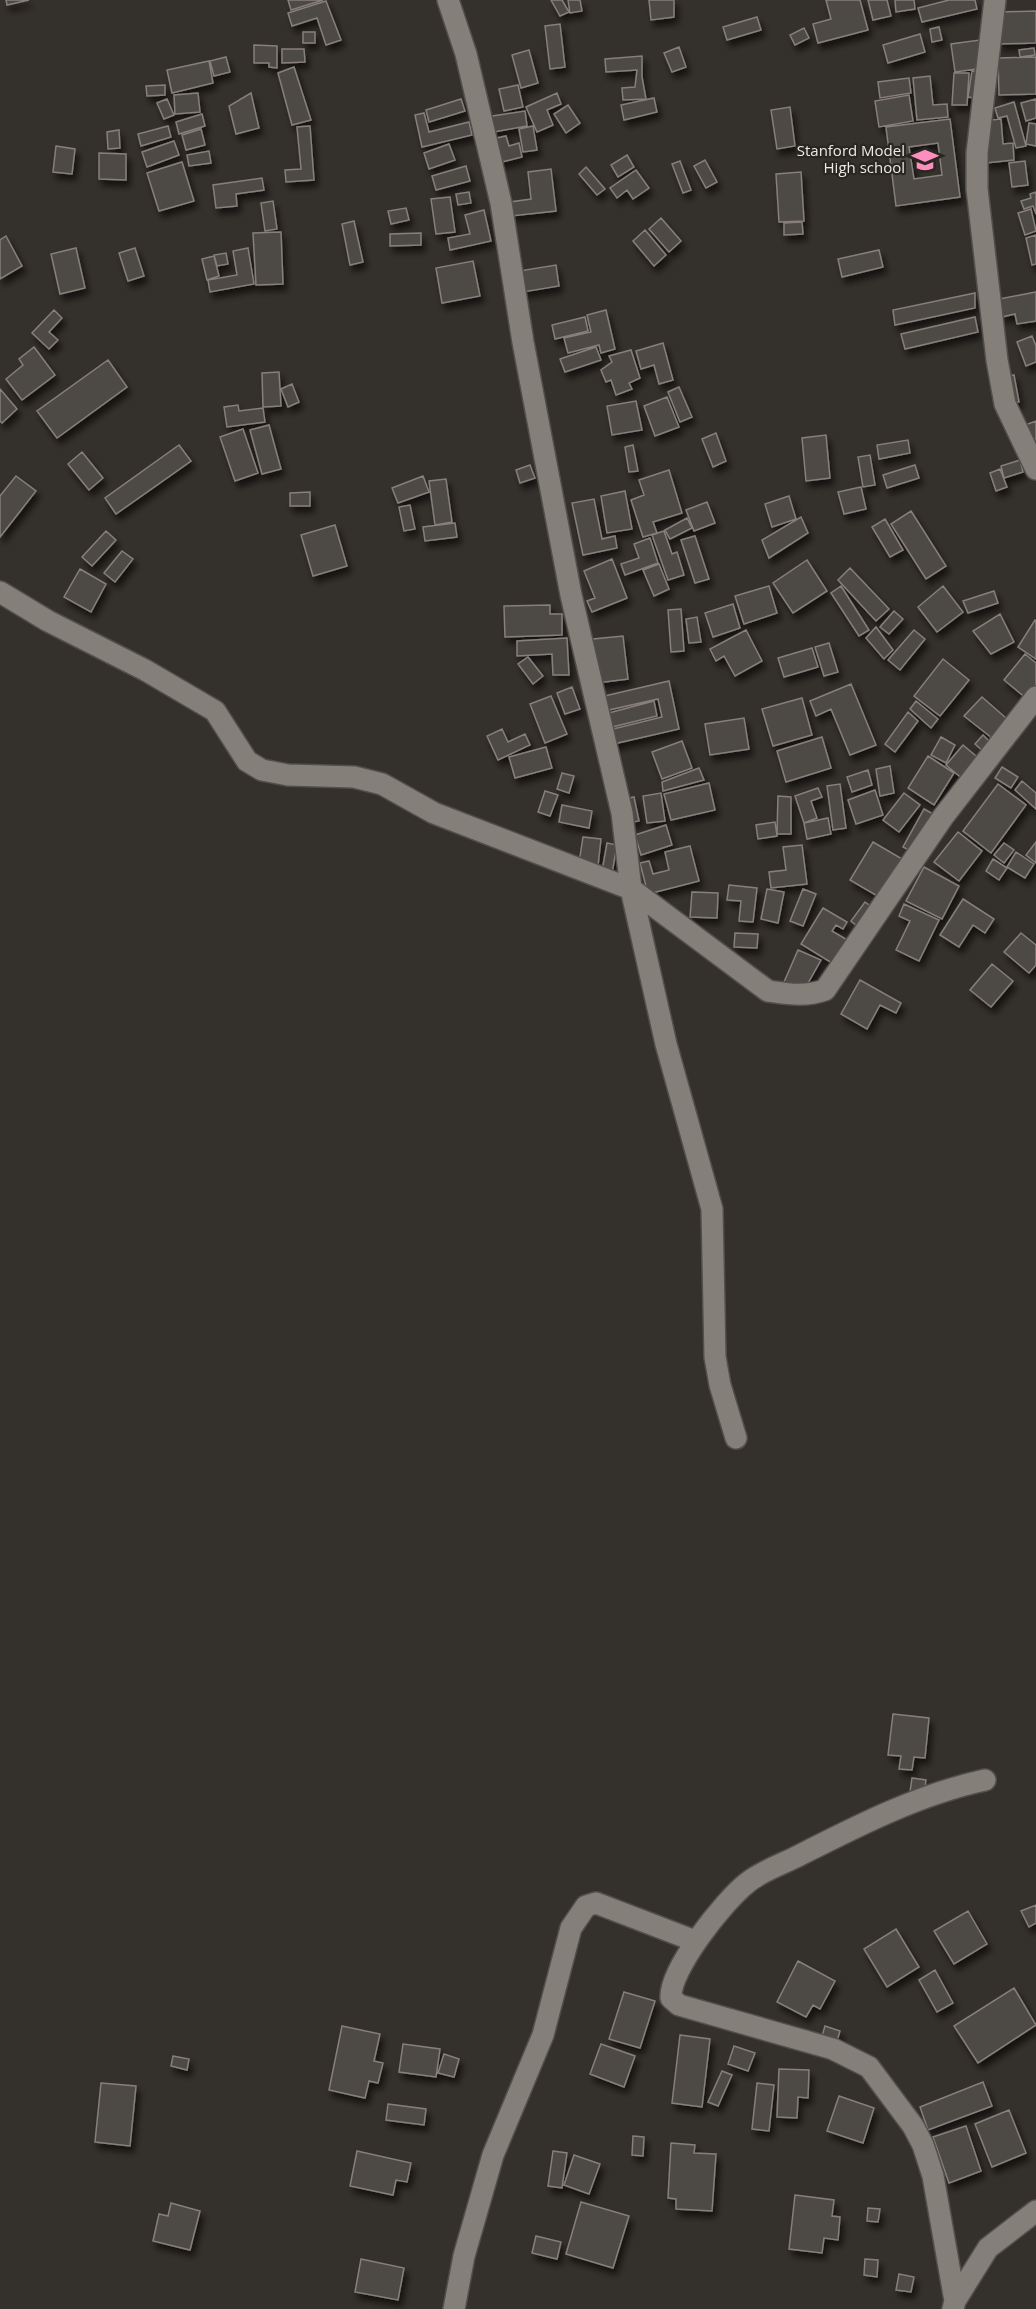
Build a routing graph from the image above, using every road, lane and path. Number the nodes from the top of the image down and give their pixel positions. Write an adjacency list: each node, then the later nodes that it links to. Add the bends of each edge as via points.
1 (448, 0): 6 (street, via 466,54 501,203 571,595 622,813)
2 (995, 0): 3 (street, via 977,153 977,189 1005,404)
3 (1036, 469)
4 (0, 592): 6 (street, via 215,711 247,761 262,770 281,775 354,777 382,784 434,813)
5 (1036, 697): 6 (street, via 943,818 825,990 809,996 768,991)
6 (631, 889): 7 (street, via 666,1044 712,1209 715,1357)
7 (736, 1438)
8 (985, 1780): 9 (street, via 950,1788 884,1815 748,1882)
9 (695, 1941): 11 (street, via 670,1989 671,1998 679,2005 833,2049 869,2067 913,2126 933,2176); 12 (street, via 596,1903 586,1906 579,1915 565,1947 543,2035 493,2155 464,2256)
10 (1036, 2211): 11 (street, via 988,2248)
11 (954, 2305)
12 (454, 2309)

